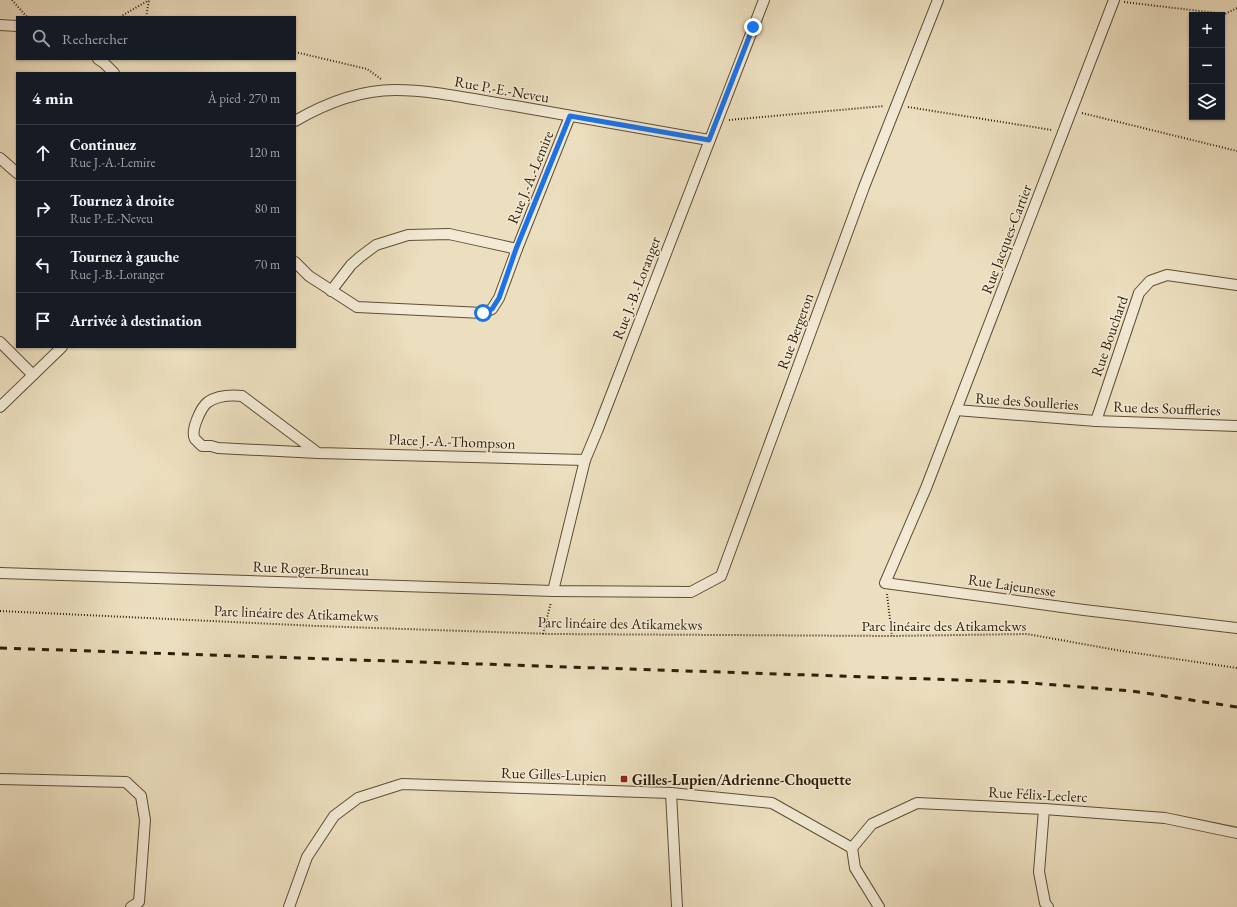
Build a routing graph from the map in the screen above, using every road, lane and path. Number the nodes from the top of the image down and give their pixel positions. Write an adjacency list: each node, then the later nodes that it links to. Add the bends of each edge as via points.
1 (12, 0): 7 (path)
2 (149, 0): 8 (path); 9 (path)
3 (764, 0): 19 (street, Rue J.-B.-Loranger)
4 (938, 0): 39 (street, Rue Bergeron, via 864,187 721,576 691,592)
5 (1114, 0): 6 (path, via 1225,14); 16 (street, Rue Jacques-Cartier)
6 (1237, 8)
7 (26, 16)
8 (122, 16)
9 (146, 16)
10 (0, 25): 11 (street)
11 (16, 26)
12 (296, 52): 15 (path, via 367,69)
13 (100, 60): 14 (street)
14 (113, 72)
15 (395, 90): 17 (street, Rue P.-E.-Neveu, via 446,95); 18 (street, Rue P.-E.-Neveu, via 371,92 337,100)
16 (1071, 110): 20 (path); 31 (street, Rue Jacques-Cartier)
17 (570, 116): 19 (street, Rue P.-E.-Neveu); 23 (street, Rue J.-A.-Lemire)
18 (296, 120)
19 (709, 140): 35 (street, Rue J.-B.-Loranger)
20 (1237, 151)
21 (0, 158): 22 (street)
22 (16, 172)
23 (516, 249): 26 (street, via 448,234 408,235 376,245 351,265); 26 (street, Rue J.-A.-Lemire, via 499,298 492,309 483,313 357,307)
24 (296, 263): 26 (street, Rue J.-A.-Lemire, via 309,276)
25 (1237, 286): 32 (street, Rue Bouchard, via 1167,275 1150,280 1139,293)
26 (331, 291)
27 (0, 342): 29 (street)
28 (61, 348): 29 (street)
29 (34, 375): 30 (street)
30 (0, 407)
31 (956, 410): 32 (street, Rue des Soulleries); 37 (street, Rue Jacques-Cartier)
32 (1096, 421): 33 (street, Rue des Souffleries)
33 (1237, 426)
34 (318, 453): 34 (street, Place J.-A.-Thompson, via 242,396 216,398 206,403 195,423 195,439 202,446); 35 (street, Place J.-A.-Thompson)
35 (585, 460): 38 (street, Rue J.-B.-Loranger)
36 (0, 573): 38 (street, Rue Roger-Bruneau)
37 (885, 583): 41 (street, Rue Lajeunesse); 43 (path)
38 (553, 592): 39 (street, Rue Roger-Bruneau); 42 (path)
39 (620, 592)
40 (0, 612): 42 (path, Parc linéaire des Atikamekws)
41 (1237, 628)
42 (543, 634): 43 (path, Parc linéaire des Atikamekws)
43 (892, 636): 44 (path, Parc linéaire des Atikamekws, via 1027,634)
44 (1237, 668)
45 (0, 779): 50 (street, via 126,782 141,796 145,820 139,902)
46 (671, 793): 49 (street, Rue Gilles-Lupien, via 772,803); 51 (street, Rue Gilles-Lupien, via 402,784 358,798 334,816 307,857); 52 (street)
47 (1044, 809): 48 (street, Rue Félix-Leclerc, via 1165,818); 49 (street, Rue Félix-Leclerc, via 917,803 872,824); 54 (street, via 1039,872)
48 (1237, 833)
49 (852, 848): 53 (street, via 855,868)
50 (131, 907)
51 (289, 907)
52 (677, 907)
53 (879, 907)
54 (1048, 907)

